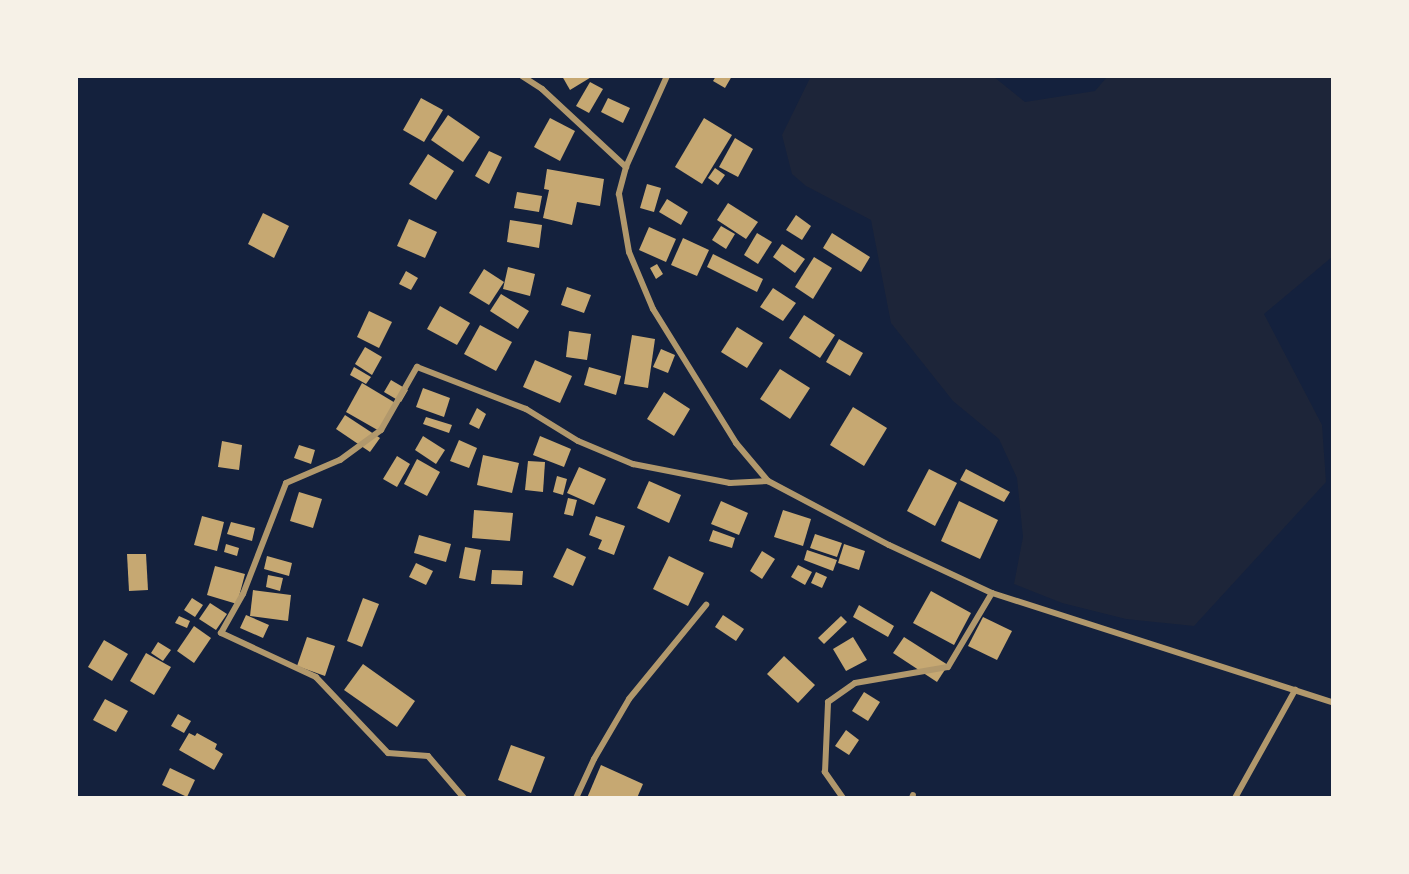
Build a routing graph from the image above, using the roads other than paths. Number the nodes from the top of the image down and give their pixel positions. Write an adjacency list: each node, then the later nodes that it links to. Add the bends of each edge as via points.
1 (522, 76): 3 (street, via 542,89)
2 (667, 76): 3 (street)
3 (626, 167): 4 (street, via 619,194 629,252 653,309 736,443)
4 (768, 481): 5 (street, via 889,545); 9 (street, via 730,483 633,464 578,441 526,409 417,367 381,430 340,460 286,483 243,594 221,633 316,677 388,753 428,756)
5 (992, 593): 7 (street); 11 (street, via 948,667 855,683 828,702 825,772)
6 (706, 605): 10 (street, via 629,699)
7 (1295, 690): 8 (street); 12 (street)
8 (1332, 702)
9 (464, 798)
10 (576, 798)
11 (843, 798)
12 (1234, 798)

